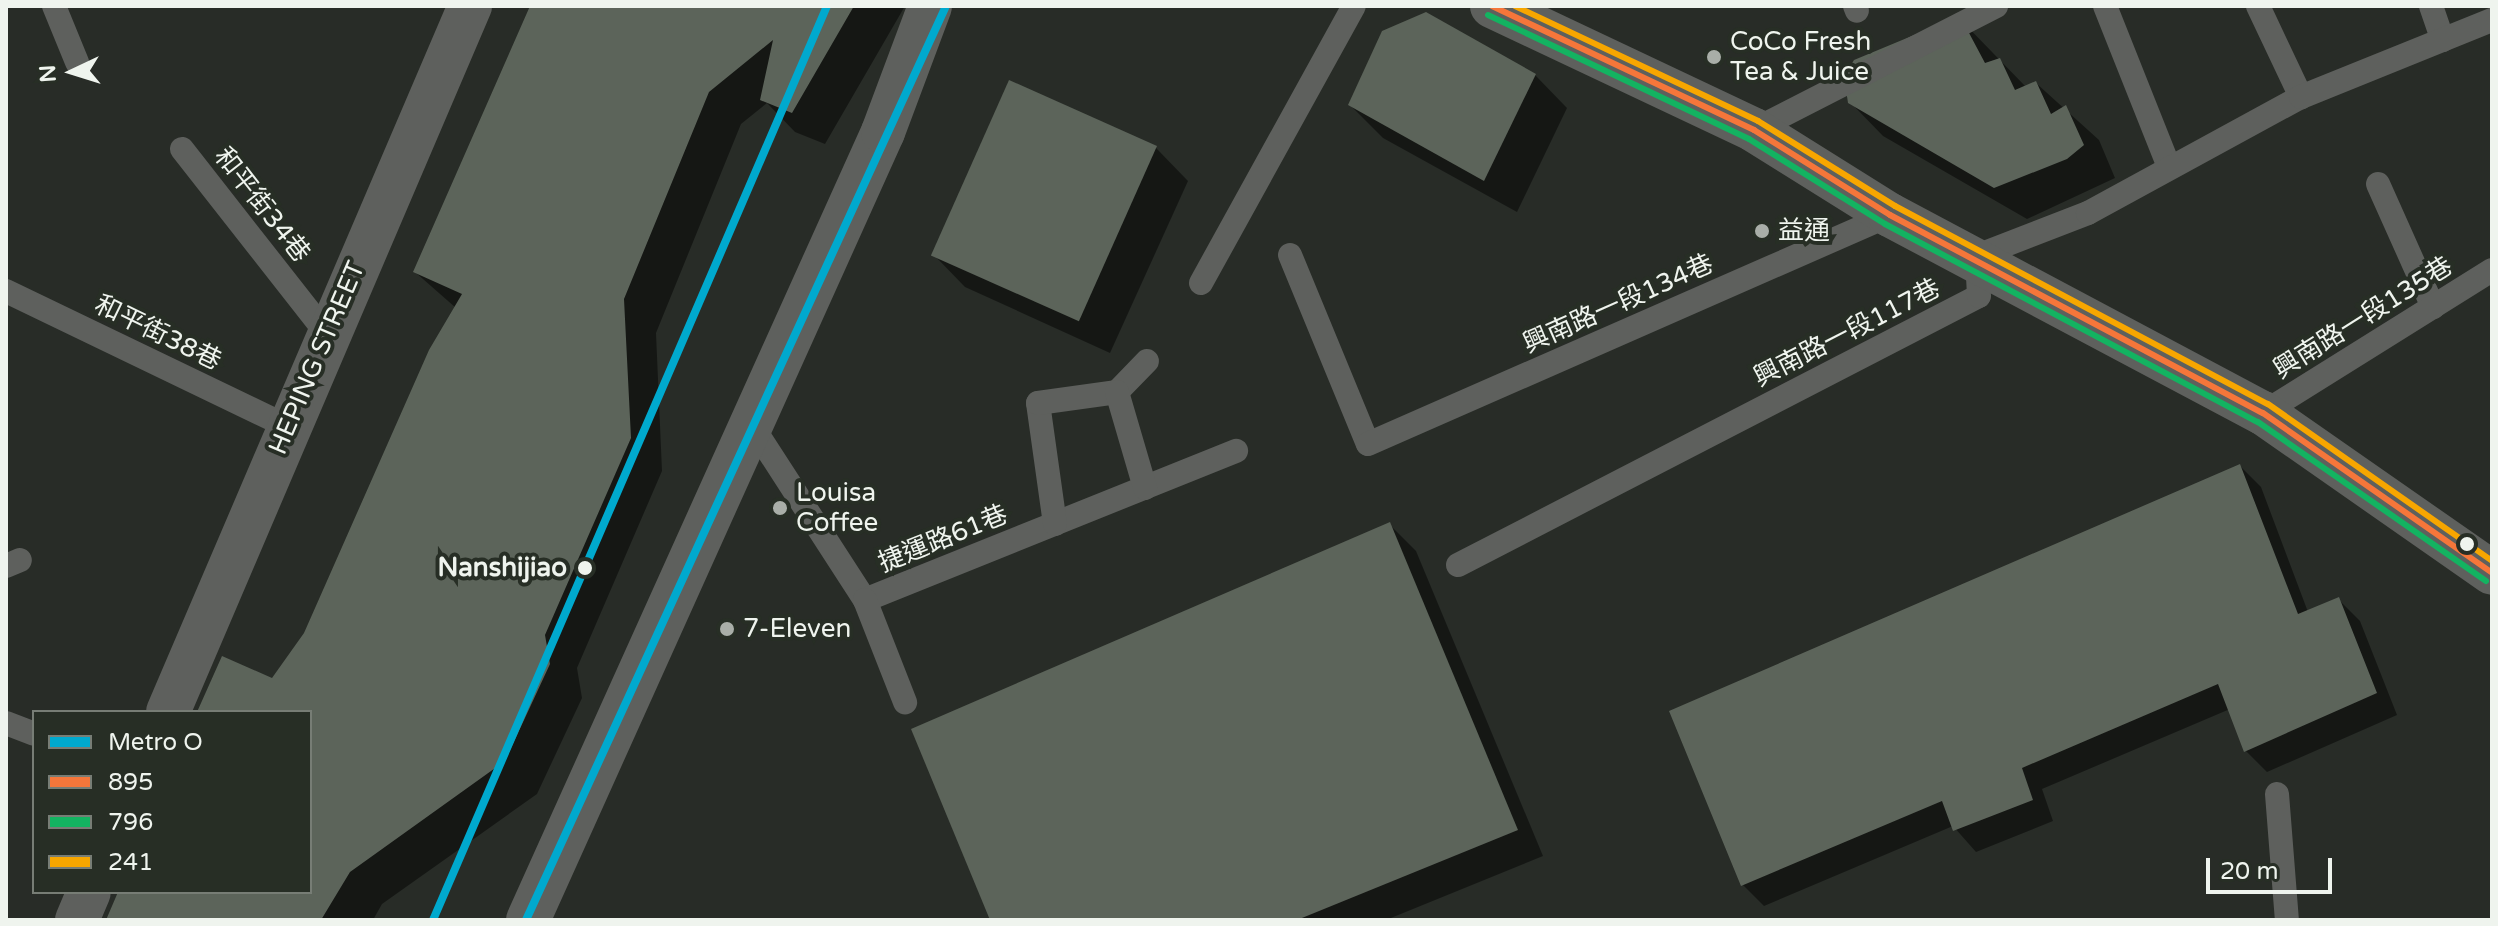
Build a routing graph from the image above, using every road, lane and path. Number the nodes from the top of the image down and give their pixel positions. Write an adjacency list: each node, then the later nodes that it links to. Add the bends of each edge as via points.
1 (54, 6): 12 (lane)
2 (470, 6): 25 (street, HEPING STREET)
3 (930, 6): 29 (street, via 883,132)
4 (1354, 6): 22 (lane)
5 (1996, 6): 14 (lane)
6 (2105, 6): 16 (lane)
7 (2258, 6): 13 (lane)
8 (2431, 6): 11 (lane)
9 (1498, 7): 14 (street)
10 (2492, 20): 11 (lane)
11 (2443, 40): 13 (lane)
12 (77, 62)
13 (2301, 97): 16 (lane)
14 (1754, 130): 18 (street)
15 (182, 149): 25 (lane, 和平街34巷)
16 (2168, 164): 20 (lane, via 2088,213)
17 (2378, 184): 24 (lane)
18 (1890, 215): 19 (lane, 興南路一段134巷, via 1368,444); 20 (street)
19 (1290, 255)
20 (1977, 256): 28 (street); 34 (lane, 興南路一段117巷, via 1979,296)
21 (2492, 270): 24 (lane, 興南路一段135巷)
22 (1201, 283)
23 (6, 291): 30 (lane, 和平街38巷)
24 (2433, 307): 28 (lane, 興南路一段135巷)
25 (327, 334): 30 (street, HEPING STREET)
26 (1147, 361): 27 (lane)
27 (1117, 392): 32 (lane); 33 (lane, via 1038,403)
28 (2263, 413): 35 (street)
29 (751, 424): 36 (lane, 捷運路61巷); 44 (street)
30 (287, 426): 38 (street, HEPING STREET)
31 (1236, 451): 32 (lane, 捷運路61巷)
32 (1145, 488): 33 (lane, 捷運路61巷)
33 (1055, 524): 36 (lane, 捷運路61巷)
34 (1458, 565)
35 (2492, 573)
36 (865, 600): 37 (lane)
37 (905, 702)
38 (169, 710)
39 (6, 723): 40 (lane)
40 (32, 733)
41 (2277, 794): 45 (lane)
42 (88, 894): 43 (street)
43 (77, 920)
44 (528, 920)
45 (2287, 920)

